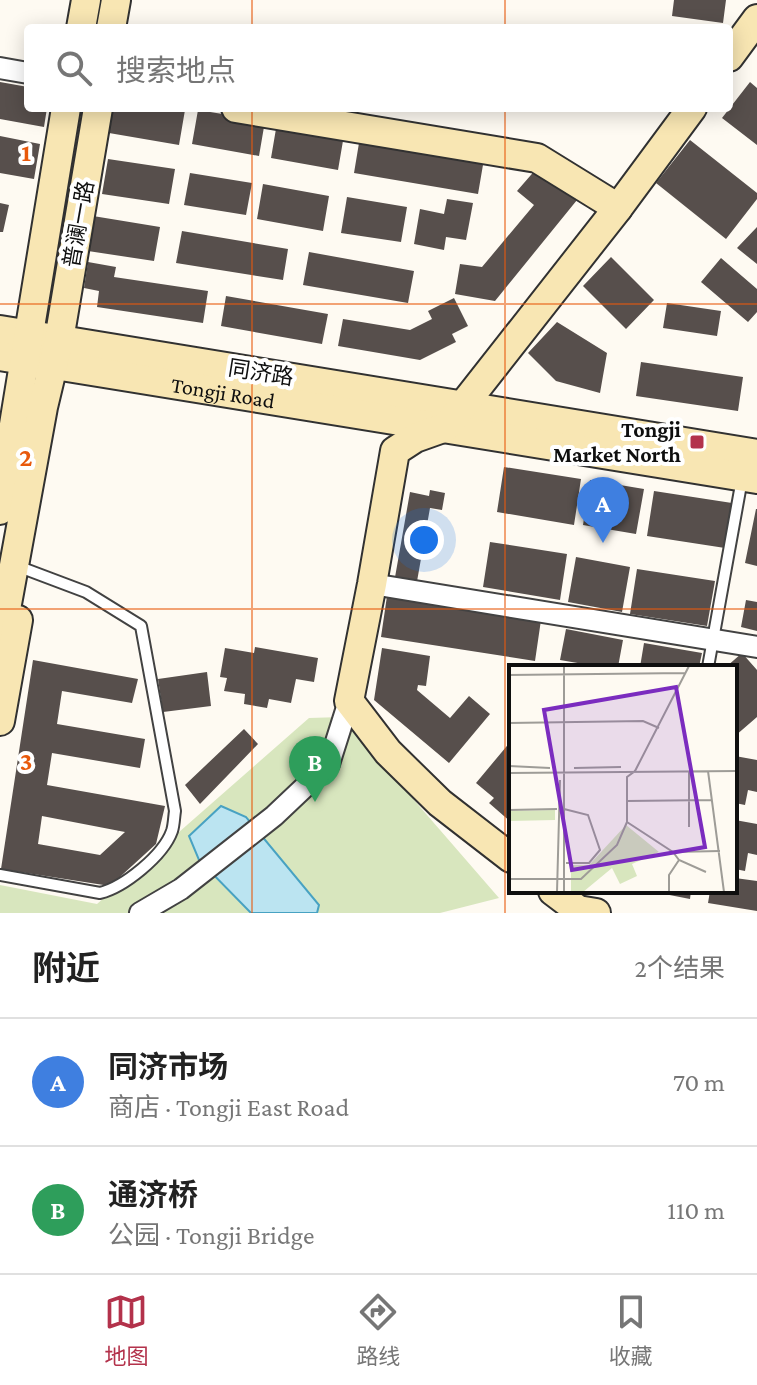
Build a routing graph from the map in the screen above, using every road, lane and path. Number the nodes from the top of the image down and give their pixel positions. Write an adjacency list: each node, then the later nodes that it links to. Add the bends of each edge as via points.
1 (86, 0): 4 (main road)
2 (116, 0): 5 (main road)
3 (757, 19): 6 (main road)
4 (82, 24)
5 (112, 24)
6 (733, 52)
7 (0, 68): 8 (street)
8 (24, 72)
9 (65, 112): 15 (main road, 普澜一路)
10 (97, 112): 16 (main road, 普澜一路)
11 (260, 112): 13 (main road, via 537,158)
12 (689, 112): 13 (main road)
13 (618, 208): 18 (main road)
14 (0, 330): 15 (main road, Tongji Road)
15 (17, 350): 16 (main road, Tongji Road); 19 (main road, 普澜一路)
16 (56, 352): 17 (main road, Tongji Road); 19 (main road, 普澜一路)
17 (110, 362): 18 (main road, 同济路); 20 (main road, Tongji Road, via 366,417)
18 (464, 404): 20 (main road); 22 (main road, 同济路)
19 (31, 405): 21 (main road); 23 (main road); 24 (main road)
20 (446, 427): 22 (main road, Tongji Road); 25 (main road, via 395,451)
21 (0, 431)
22 (752, 470): 26 (lane)
23 (0, 510)
24 (20, 567): 27 (main road); 31 (main road); 33 (lane, via 86,592 141,626 175,811 172,831 160,851 116,889 100,893)
25 (372, 584): 26 (street); 30 (main road)
26 (713, 640): 28 (street); 29 (lane)
27 (0, 642)
28 (757, 647)
29 (708, 665)
30 (349, 701): 32 (main road, via 388,752 440,803); 36 (street, via 329,764 274,816 181,889)
31 (0, 721)
32 (509, 856)
33 (0, 875)
34 (556, 893): 35 (main road)
35 (584, 912)
36 (140, 913)

